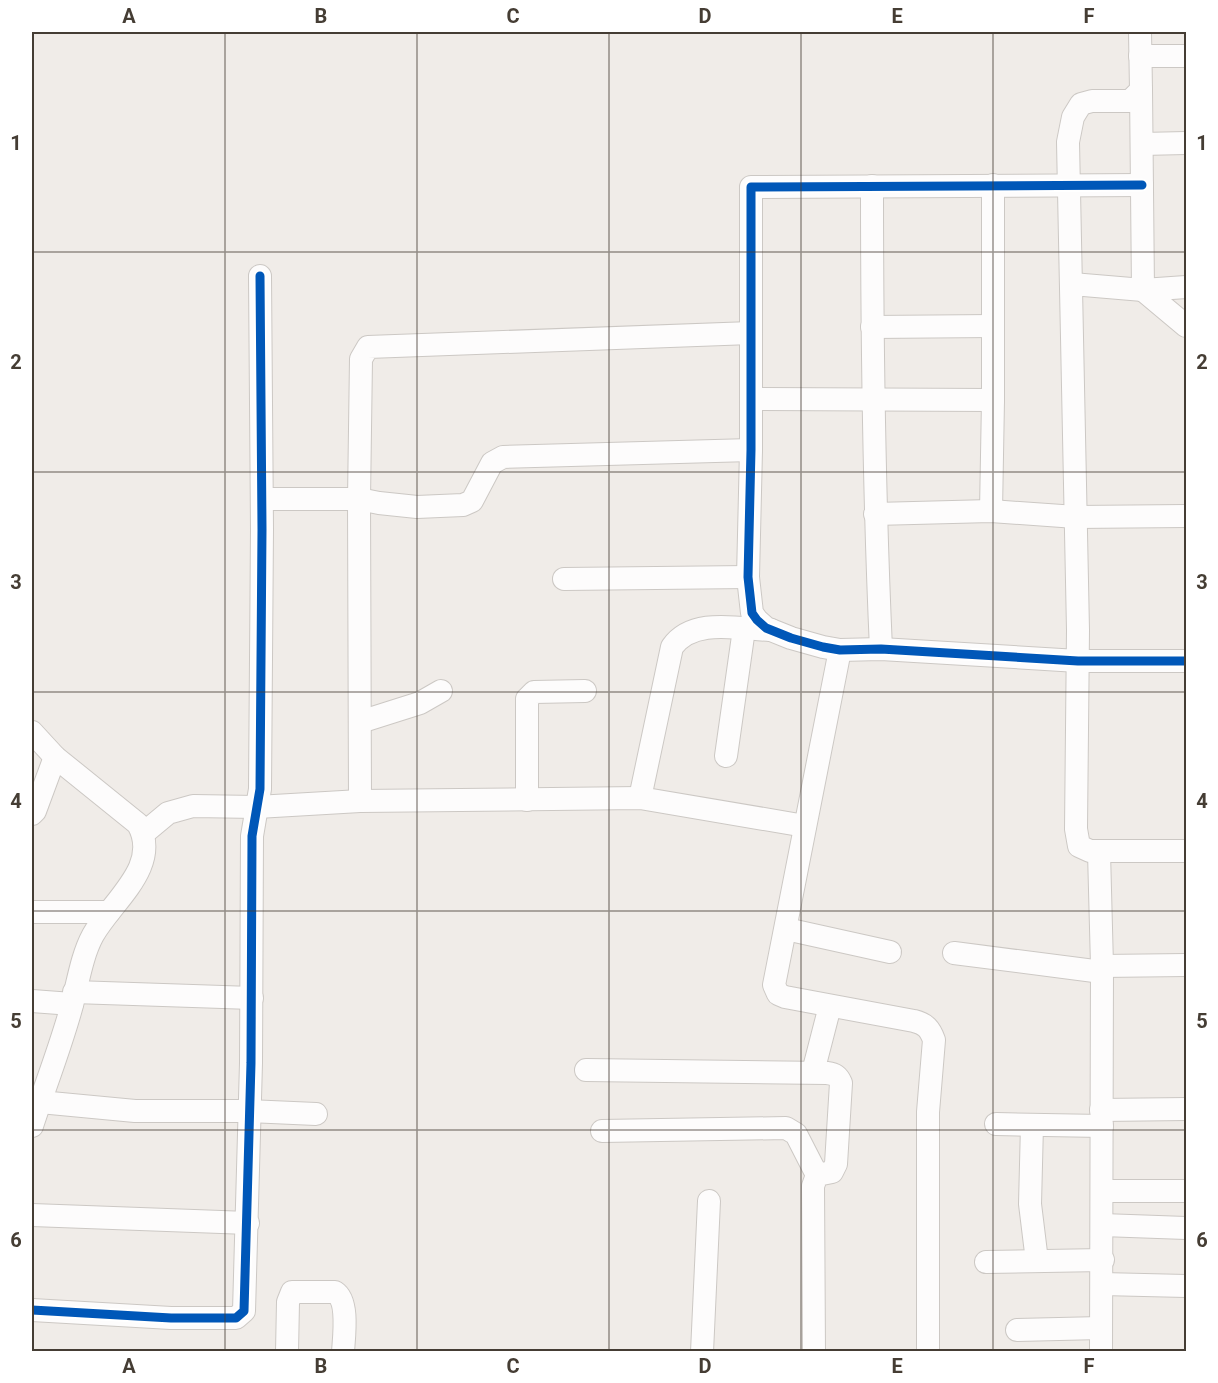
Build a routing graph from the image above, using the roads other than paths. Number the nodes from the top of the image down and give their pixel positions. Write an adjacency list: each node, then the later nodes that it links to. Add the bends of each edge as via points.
1 (1140, 32): 2 (street)
2 (1140, 56): 3 (street); 4 (street)
3 (1186, 56)
4 (1141, 90): 6 (street); 7 (street, via 1130,101 1092,101 1077,108 1068,142)
5 (1186, 142): 6 (street)
6 (1142, 144): 9 (street)
7 (1071, 184): 8 (street); 9 (street); 12 (street)
8 (993, 185): 10 (street); 15 (street)
9 (1142, 185): 14 (street)
10 (872, 186): 17 (street); 18 (street, via 751,187)
11 (260, 276): 23 (street)
12 (1072, 284): 14 (street); 28 (street)
13 (1186, 287): 14 (street)
14 (1143, 290): 16 (street)
15 (993, 326): 17 (street); 21 (street)
16 (1186, 326)
17 (872, 327): 20 (street)
18 (751, 333): 19 (street); 24 (street, via 368,347 361,359)
19 (751, 399): 20 (street); 22 (street)
20 (873, 399): 21 (street); 26 (street)
21 (993, 400): 25 (street)
22 (751, 450): 24 (street, via 502,457 492,463 472,501 463,506 417,507); 29 (street)
23 (262, 499): 24 (street); 46 (street)
24 (359, 499): 39 (street)
25 (990, 511): 26 (street); 28 (street)
26 (875, 514): 34 (street)
27 (1186, 516): 28 (street)
28 (1076, 517): 35 (street)
29 (748, 577): 30 (street); 32 (street, via 752,613)
30 (564, 579)
31 (744, 629): 32 (street); 41 (street); 43 (street, via 705,627 679,637 672,646)
32 (771, 630): 33 (street)
33 (840, 650): 34 (street); 48 (street)
34 (881, 650): 35 (street)
35 (1078, 661): 36 (street); 51 (street, via 1077,840 1084,849)
36 (1186, 661)
37 (441, 691): 39 (street, via 420,703)
38 (585, 691): 44 (street, via 534,692 527,699)
39 (360, 723): 45 (street)
40 (32, 732): 42 (street)
41 (726, 756)
42 (55, 757): 47 (street); 49 (street, via 134,819)
43 (640, 798): 44 (street); 48 (street)
44 (527, 800): 45 (street)
45 (360, 801): 46 (street)
46 (257, 807): 49 (street, via 177,809); 60 (street, via 252,836)
47 (32, 814)
48 (804, 826): 54 (street)
49 (144, 833): 53 (street, via 145,854 138,873)
50 (1186, 851): 51 (street)
51 (1099, 852): 58 (street)
52 (32, 912): 53 (street)
53 (109, 912): 59 (street, via 90,941)
54 (786, 929): 55 (street); 62 (street, via 775,990 785,997)
55 (890, 952)
56 (954, 953): 58 (street)
57 (1186, 965): 58 (street)
58 (1101, 969): 70 (street)
59 (73, 998): 60 (street); 61 (street); 64 (street)
60 (252, 998): 68 (street)
61 (32, 1001)
62 (830, 1006): 65 (street); 95 (street, via 923,1023 934,1040 928,1112)
63 (586, 1070): 65 (street)
64 (41, 1071): 66 (street)
65 (813, 1072): 75 (street, via 835,1074 841,1083 836,1164 832,1172)
66 (40, 1102): 68 (street, via 135,1112); 73 (street)
67 (1186, 1109): 70 (street)
68 (250, 1111): 69 (street); 80 (street)
69 (316, 1114)
70 (1101, 1118): 72 (street); 76 (street)
71 (996, 1124): 72 (street)
72 (1032, 1125): 84 (street, via 1030,1204)
73 (32, 1126)
74 (602, 1131): 75 (street, via 786,1128 796,1134)
75 (817, 1174): 94 (street, via 813,1186)
76 (1101, 1191): 77 (street); 81 (street)
77 (1186, 1191)
78 (709, 1201): 93 (street)
79 (32, 1215): 80 (street)
80 (248, 1223): 88 (street, via 244,1311 236,1318)
81 (1102, 1226): 82 (street); 83 (street)
82 (1186, 1228)
83 (1102, 1260): 84 (street); 86 (street)
84 (1037, 1261): 85 (street)
85 (986, 1262)
86 (1102, 1284): 87 (street); 89 (street)
87 (1186, 1286)
88 (32, 1310)
89 (1101, 1328): 90 (street); 96 (street)
90 (1017, 1330)
91 (287, 1352): 92 (street, via 288,1302 292,1292 339,1294 344,1302)
92 (344, 1352)
93 (702, 1352)
94 (814, 1352)
95 (928, 1352)
96 (1101, 1352)

